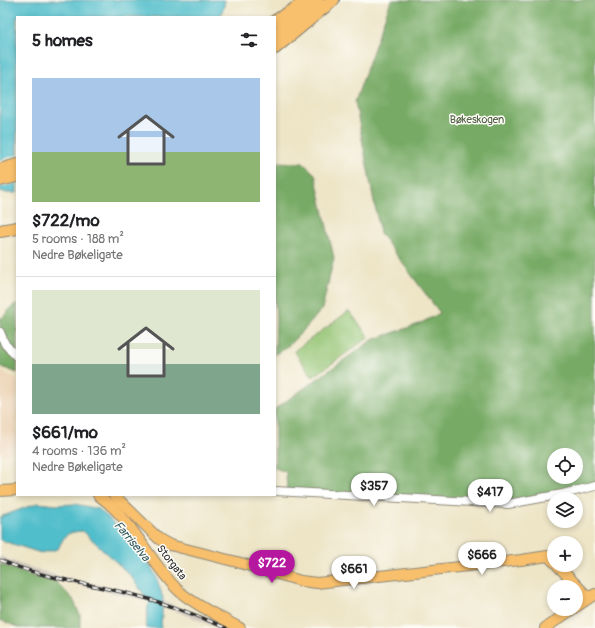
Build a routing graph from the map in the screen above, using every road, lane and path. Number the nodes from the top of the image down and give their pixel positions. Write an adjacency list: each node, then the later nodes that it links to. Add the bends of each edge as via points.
1 (316, 0): 3 (highway, via 307,1); 4 (highway)
2 (333, 0): 5 (highway)
3 (276, 20)
4 (276, 35)
5 (276, 47)
6 (16, 165): 7 (highway)
7 (0, 170)
8 (16, 176): 9 (highway)
9 (0, 180)
10 (16, 228): 11 (highway)
11 (0, 231)
12 (16, 234): 13 (highway)
13 (0, 237)
14 (0, 332): 15 (street, via 9,350)
15 (16, 356)
16 (595, 486): 19 (street, via 508,504)
17 (16, 490): 18 (main road)
18 (0, 491)
19 (276, 491)
20 (99, 496): 27 (main road, Storgata, via 111,504 180,591)
21 (115, 496): 22 (main road, via 163,542 301,582 317,583)
22 (547, 559)
23 (565, 572): 24 (main road)
24 (592, 596): 25 (main road)
25 (583, 602)
26 (563, 616): 28 (main road)
27 (240, 628)
28 (545, 628)

